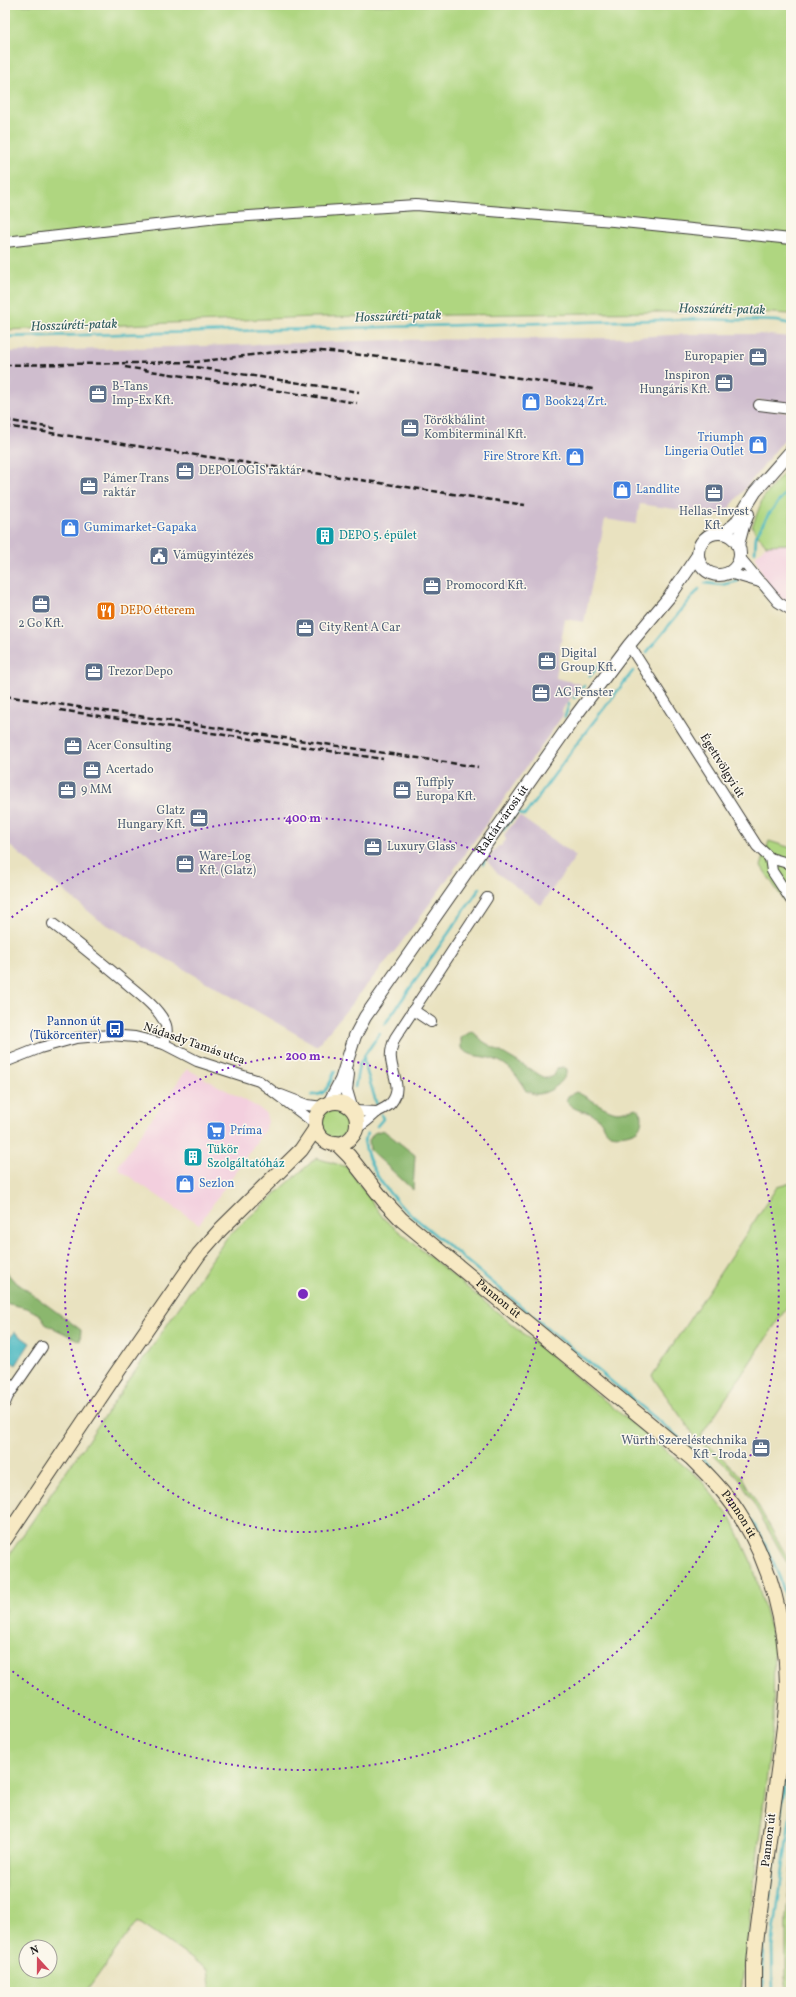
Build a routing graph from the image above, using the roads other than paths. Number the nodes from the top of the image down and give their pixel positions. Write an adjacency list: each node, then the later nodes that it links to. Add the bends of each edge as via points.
1 (791, 239): 2 (street, via 416,205 218,218)
2 (5, 242)
3 (759, 405): 4 (street)
4 (791, 409)
5 (791, 451): 6 (street, Raktárvárosi út)
6 (762, 486): 7 (street, Raktárvárosi út, via 755,492 736,523); 8 (street, Raktárvárosi út, via 743,526)
7 (724, 533): 8 (street); 9 (street, Raktárvárosi út, via 706,537 701,543)
8 (738, 545): 10 (street, Raktárvárosi út)
9 (698, 555): 11 (street, via 700,563); 14 (street, Raktárvárosi út)
10 (740, 558): 12 (street); 12 (street, via 760,582)
11 (708, 572): 12 (street, Raktárvárosi út, via 716,576); 14 (street, Raktárvárosi út, via 689,580)
12 (729, 573)
13 (762, 583): 15 (street, via 778,602)
14 (670, 596): 16 (street, Raktárvárosi út)
15 (791, 610)
16 (629, 645): 17 (street, Égettvölgyi út, via 756,846); 25 (street, Raktárvárosi út, via 538,768 365,1017)
17 (770, 858): 18 (street); 20 (street, via 772,871)
18 (791, 864)
19 (487, 898): 22 (street)
20 (791, 900)
21 (53, 924): 24 (street, via 89,951 141,996 164,1020 167,1029)
22 (413, 1010): 23 (street); 30 (street, via 395,1038 391,1051 392,1068 397,1083 396,1096 385,1108)
23 (431, 1022)
24 (164, 1044): 26 (street, Nádasdy Tamás utca, via 127,1036 85,1036 58,1042); 27 (street, Nádasdy Tamás utca, via 203,1063 259,1081)
25 (350, 1053): 28 (street, Raktárvárosi út, via 341,1080); 29 (street, Raktárvárosi út, via 346,1090)
26 (5, 1062)
27 (278, 1094): 28 (street, Nádasdy Tamás utca, via 307,1105); 31 (street, Nádasdy Tamás utca)
28 (326, 1105): 29 (main road, via 338,1102); 31 (main road, Raktárvárosi út, via 317,1115)
29 (352, 1109): 30 (street); 32 (main road, Raktárvárosi út, via 357,1119)
30 (376, 1112): 32 (street)
31 (316, 1126): 33 (main road, via 321,1136); 35 (main road, Raktárvárosi út, via 306,1145)
32 (356, 1130): 33 (main road, via 347,1140); 34 (main road, Pannon út, via 355,1142 359,1156)
33 (333, 1143): 34 (main road, Pannon út, via 349,1156); 35 (main road, via 307,1154)
34 (374, 1189): 39 (main road, Pannon út, via 402,1220 690,1458 718,1485 738,1512 757,1546 782,1622 787,1686 782,1744 755,1950)
35 (259, 1193): 38 (main road, via 199,1254)
36 (42, 1346): 37 (street)
37 (5, 1403)
38 (5, 1539)
39 (754, 1992)

